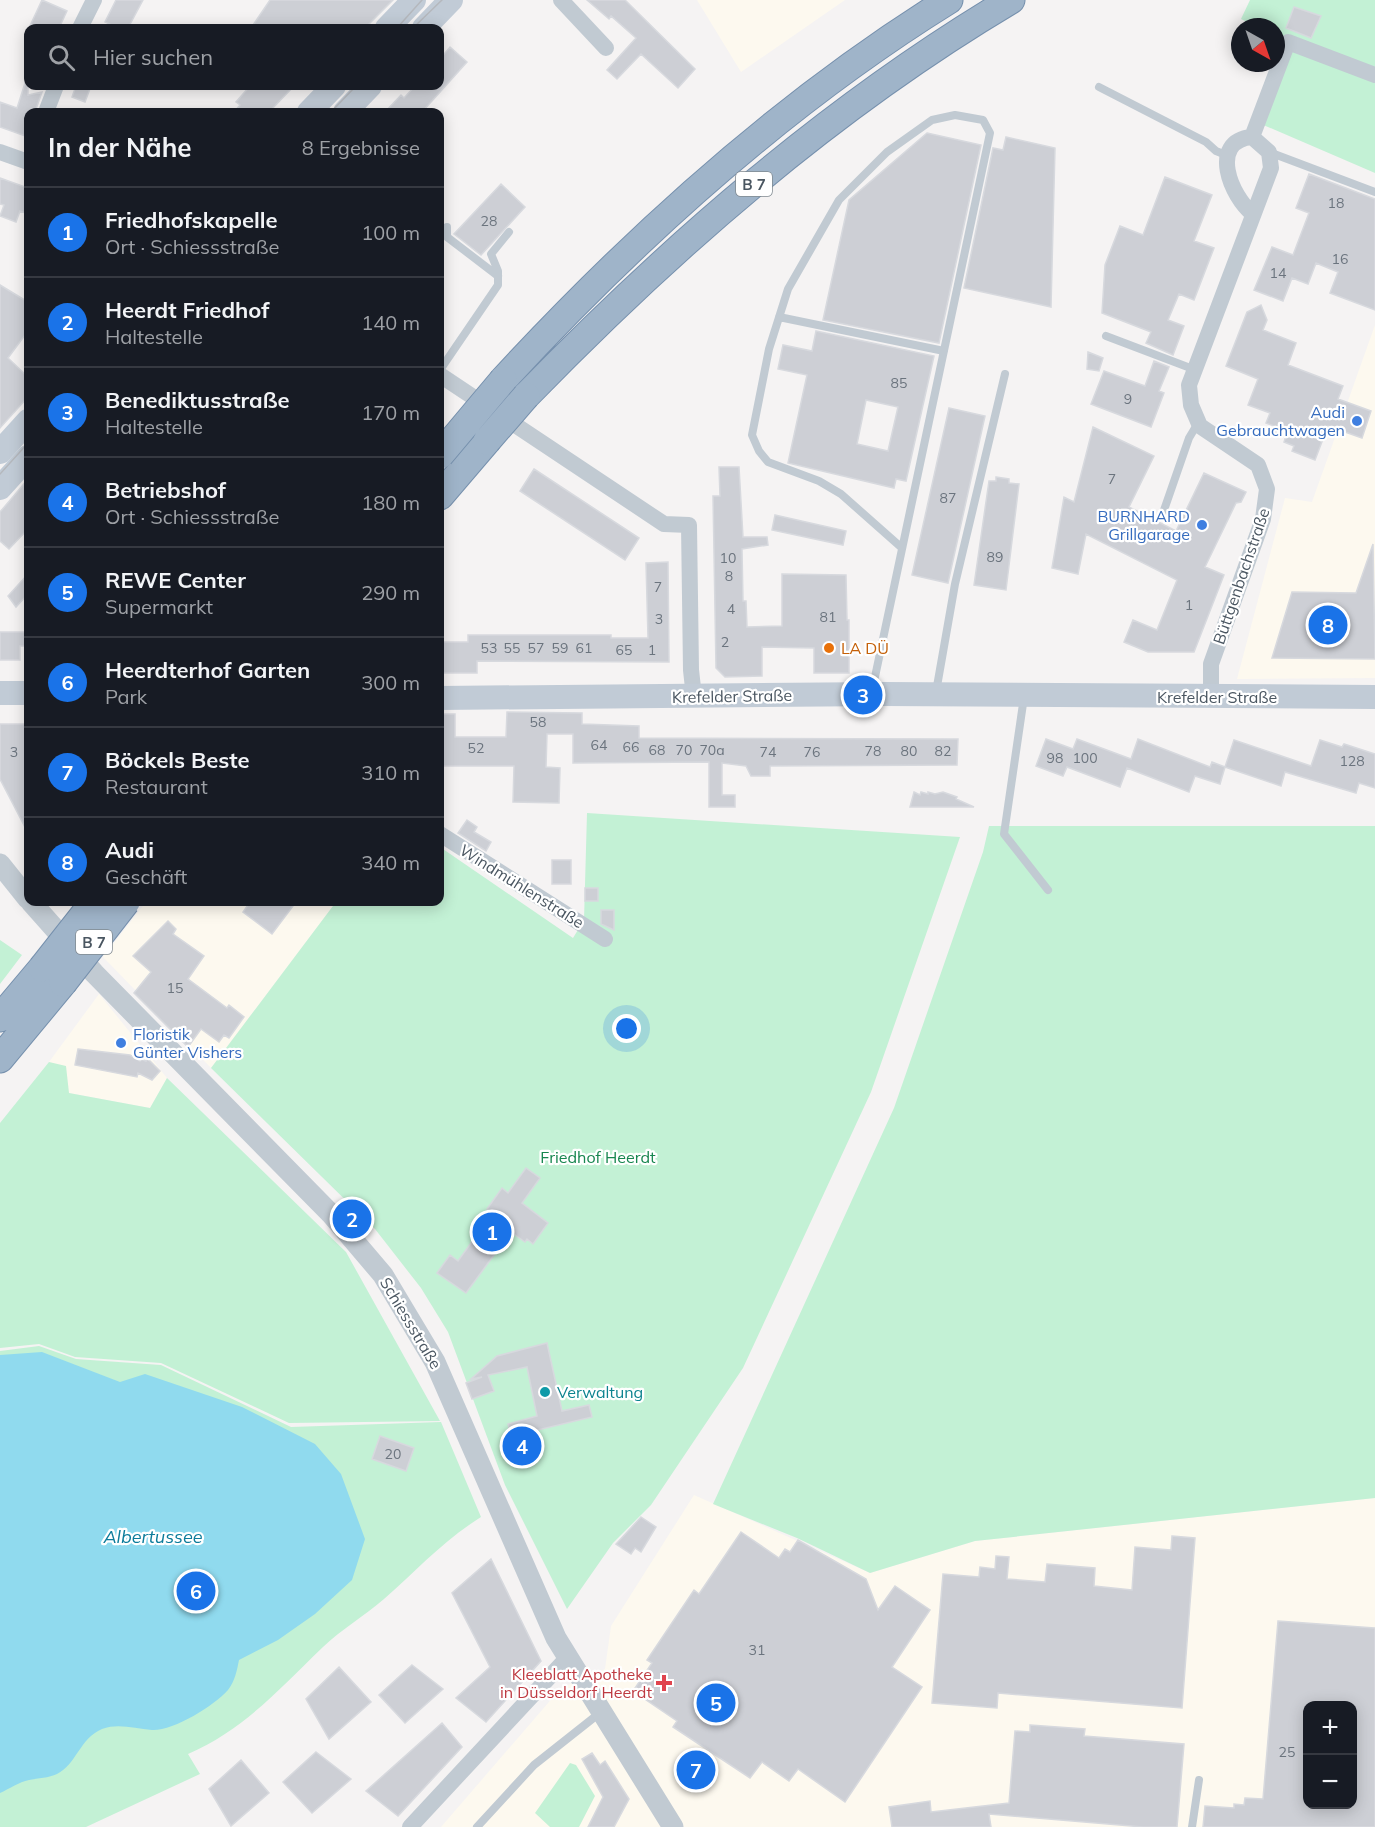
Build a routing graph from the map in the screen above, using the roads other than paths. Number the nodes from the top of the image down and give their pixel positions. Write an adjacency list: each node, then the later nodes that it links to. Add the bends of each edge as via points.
1 (94, 0): 7 (street)
2 (414, 0): 8 (main road)
3 (451, 0): 9 (main road)
4 (561, 0): 10 (street)
5 (949, 0): 38 (highway, B 7, bridge, via 851,68 726,165 647,234 570,308)
6 (1009, 1): 42 (highway, B 7, bridge, via 881,86 738,197 592,327)
7 (82, 24)
8 (391, 24)
9 (428, 24)
10 (606, 48)
11 (1375, 75): 19 (street, via 1288,42)
12 (1099, 87): 22 (lane)
13 (54, 90): 16 (street)
14 (330, 90): 17 (main road)
15 (366, 90): 18 (main road)
16 (48, 108)
17 (313, 108)
18 (349, 108)
19 (1252, 137): 21 (street); 22 (street, via 1234,144)
20 (0, 152): 23 (street)
21 (1269, 152): 24 (lane); 25 (street, via 1271,168)
22 (1226, 155): 25 (street, via 1239,201)
23 (24, 161)
24 (1375, 192)
25 (1253, 214): 33 (street)
26 (447, 227): 28 (lane, via 447,237)
27 (509, 232): 28 (lane, via 491,254)
28 (498, 276): 32 (lane, via 498,285)
29 (779, 316): 31 (lane); 31 (lane, via 788,289 839,200 887,152 932,120 968,116 983,120 990,133); 44 (lane, via 752,435 759,451 768,462 819,481 841,494)
30 (1106, 336): 33 (lane)
31 (944, 351): 44 (lane)
32 (444, 363)
33 (1194, 369): 36 (street, via 1189,393)
34 (1005, 374): 48 (lane, via 955,584)
35 (444, 378): 49 (street, via 492,415 664,524 689,525)
36 (1198, 423): 43 (lane); 51 (street, Büttgenbachstraße, via 1211,436 1258,465 1267,489 1263,519 1211,664)
37 (24, 425): 39 (main road)
38 (444, 450)
39 (0, 452)
40 (24, 461): 41 (main road)
41 (0, 488)
42 (444, 491)
43 (1163, 513)
44 (902, 548): 47 (lane)
45 (0, 693): 46 (main road)
46 (24, 693)
47 (871, 694): 48 (main road, Krefelder Straße); 49 (main road, Krefelder Straße)
48 (936, 695): 50 (main road, Krefelder Straße)
49 (694, 697): 53 (main road, Krefelder Straße)
50 (1024, 697): 51 (main road, Krefelder Straße); 56 (lane, via 1004,834)
51 (1211, 697): 52 (main road, Krefelder Straße)
52 (1375, 697)
53 (444, 698)
54 (444, 837): 61 (street, Windmühlenstraße)
55 (0, 864): 57 (street, Schiessstraße)
56 (1048, 890)
57 (24, 893)
58 (36, 906): 65 (street, Schiessstraße, via 201,1084 325,1207 383,1275 435,1362 524,1569)
59 (92, 906): 62 (highway, B 7, bridge)
60 (122, 906): 62 (highway, B 7, bridge)
61 (605, 939)
62 (52, 976): 63 (highway, B 7); 64 (highway, B 7)
63 (0, 1018)
64 (0, 1059)
65 (568, 1657): 66 (street, Schiessstraße); 68 (street)
66 (602, 1712): 69 (lane, via 534,1765); 70 (street, Schiessstraße)
67 (1198, 1780): 71 (lane)
68 (410, 1827)
69 (477, 1827)
70 (672, 1827)
71 (1192, 1827)

